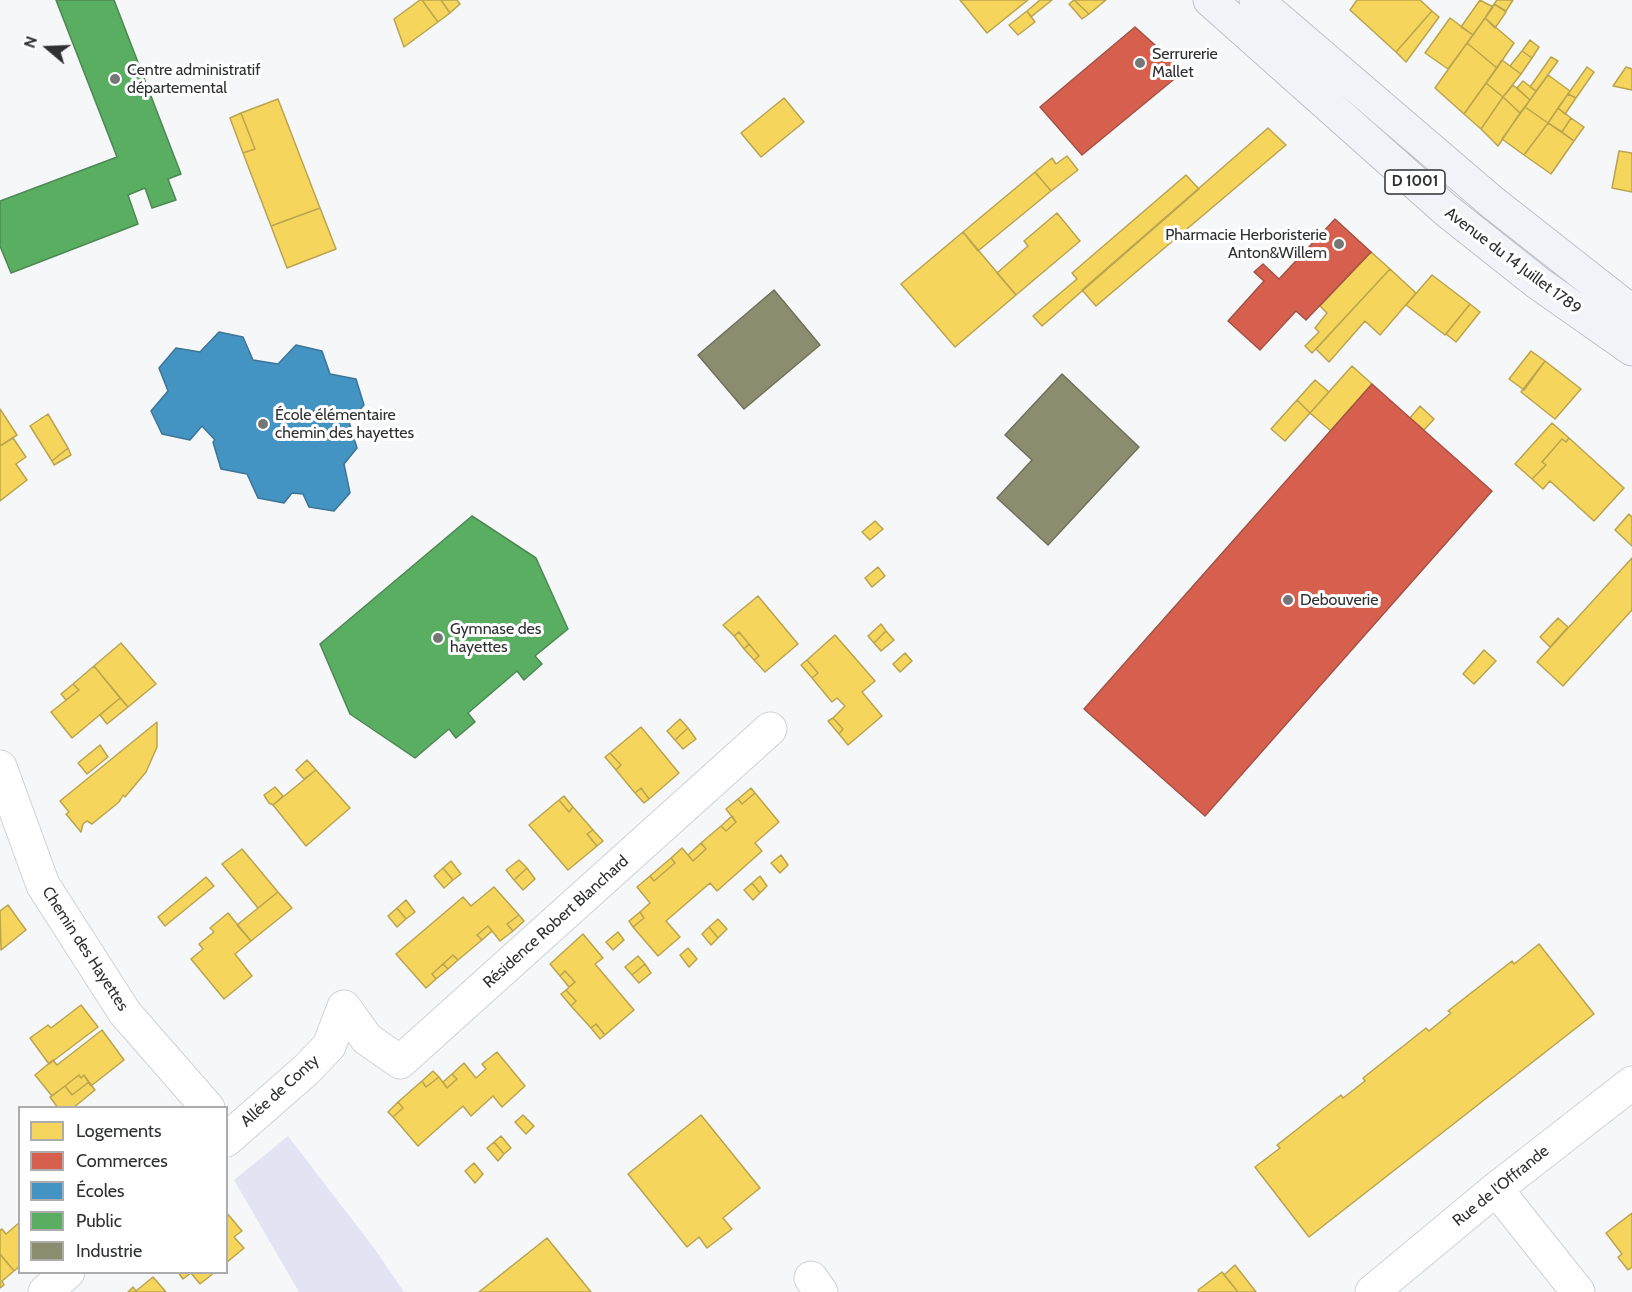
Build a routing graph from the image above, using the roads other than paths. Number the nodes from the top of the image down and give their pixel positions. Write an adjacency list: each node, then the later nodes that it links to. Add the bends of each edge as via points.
1 (1210, 0): 4 (main road, Avenue du 14 Juillet 1789 / D 1001, via 1446,210 1538,283)
2 (1256, 0): 3 (main road, Avenue du 14 Juillet 1789 / D 1001, via 1492,202)
3 (1632, 312)
4 (1632, 349)
5 (770, 729): 7 (street, Résidence Robert Blanchard, via 400,1062 367,1039)
6 (0, 767): 9 (street, Chemin des Hayettes, via 43,885 125,1013)
7 (344, 1007): 10 (street, Allée de Conty, via 329,1046)
8 (1632, 1083): 11 (street, Rue de l'Offrande)
9 (207, 1106)
10 (228, 1138)
11 (1496, 1189): 14 (street, Rue de l'Offrande); 15 (street)
12 (66, 1274): 13 (street)
13 (45, 1292)
14 (1372, 1292)
15 (1578, 1292)

